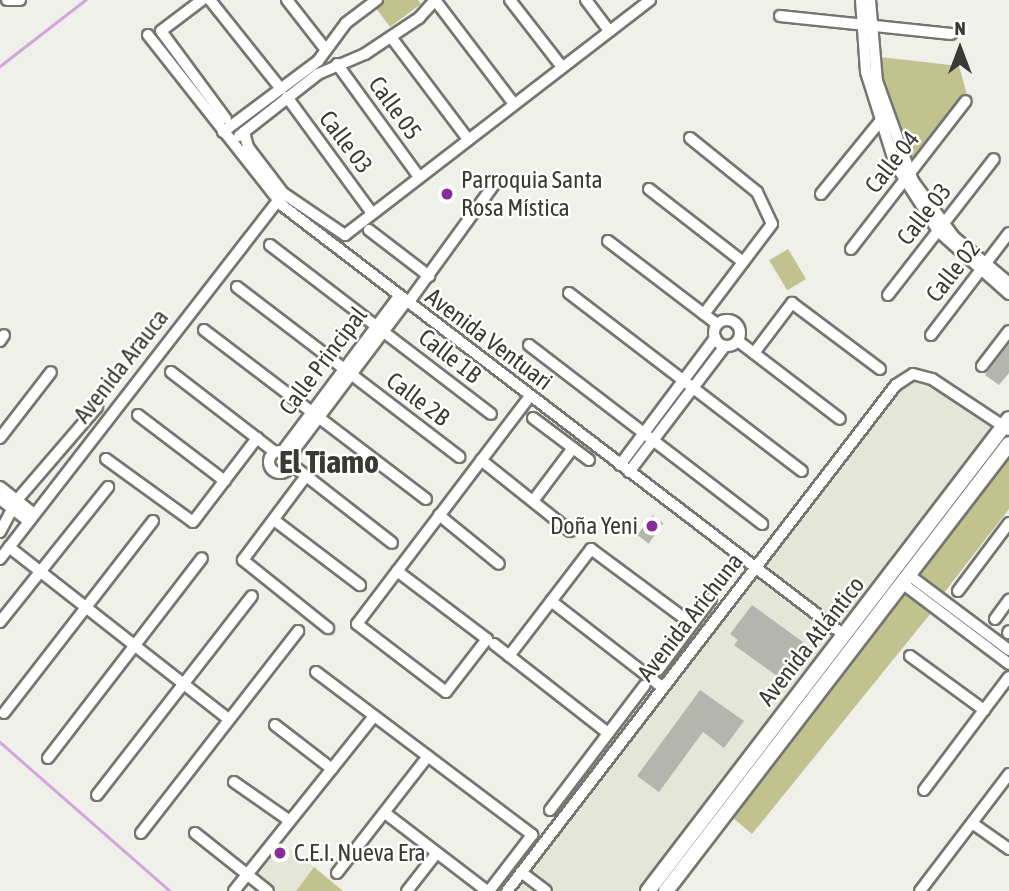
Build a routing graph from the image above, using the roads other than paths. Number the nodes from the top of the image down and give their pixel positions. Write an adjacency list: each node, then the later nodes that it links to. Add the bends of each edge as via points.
1 (7, 0): 2 (street)
2 (20, 0)
3 (202, 0): 27 (street, via 161,31)
4 (210, 0): 24 (street)
5 (287, 0): 20 (street)
6 (377, 0): 13 (street)
7 (435, 0): 19 (street); 26 (street)
8 (510, 0): 22 (street)
9 (586, 0): 16 (street)
10 (650, 0): 16 (street)
11 (862, 0): 15 (street)
12 (870, 0): 15 (street)
13 (363, 4): 20 (street)
14 (780, 16): 15 (street)
15 (866, 25): 17 (street); 28 (street)
16 (609, 31): 22 (street)
17 (951, 34)
18 (148, 35): 29 (street, Avenida Ventuari)
19 (391, 37): 21 (street); 32 (street)
20 (326, 50): 23 (street)
21 (337, 64): 23 (street); 36 (street, Calle 05)
22 (562, 67): 26 (street)
23 (315, 70): 24 (street)
24 (284, 93): 29 (street); 30 (street); 41 (street, Calle 03)
25 (966, 101): 35 (street, Calle 04)
26 (514, 104): 32 (street)
27 (226, 118)
28 (882, 119): 35 (street); 39 (street)
29 (223, 132): 33 (street, Avenida Ventuari)
30 (244, 132): 33 (street); 41 (street, via 248,147 284,193 342,234)
31 (690, 138): 48 (street, via 757,192 772,223)
32 (468, 139): 36 (street)
33 (231, 142): 40 (street, Avenida Ventuari)
34 (994, 159): 42 (street, Calle 03)
35 (906, 176): 42 (street); 47 (street, Calle 04)
36 (419, 177): 41 (street)
37 (496, 182): 50 (street, Calle Principal)
38 (649, 189): 48 (street)
39 (821, 194)
40 (278, 201): 56 (street, Avenida Ventuari); 106 (street, Avenida Arauca)
41 (372, 212)
42 (941, 228): 49 (street); 55 (street, Calle 03)
43 (369, 230): 50 (street)
44 (1009, 233): 49 (street, Calle 02)
45 (608, 241): 57 (street)
46 (270, 245): 59 (street, Calle 1B)
47 (851, 249)
48 (743, 262): 57 (street)
49 (982, 268): 51 (street); 54 (street); 62 (street, Calle 02)
50 (429, 276): 56 (street, Calle Principal)
51 (1009, 283)
52 (237, 288): 72 (street, Calle 2B)
53 (569, 293): 73 (street)
54 (1009, 294)
55 (888, 295)
56 (404, 300): 59 (street, Calle Principal); 75 (street, Avenida Ventuari)
57 (704, 314): 58 (street)
58 (717, 324): 63 (street); 64 (street, via 737,325)
59 (380, 328): 72 (street, Calle Principal); 77 (street, Calle 1B)
60 (204, 330): 79 (street)
61 (1009, 331): 68 (street)
62 (931, 335)
63 (715, 338): 66 (street); 73 (street)
64 (738, 341): 66 (street); 67 (street)
65 (529, 345): 83 (street)
66 (725, 346): 74 (street)
67 (754, 354): 69 (street, via 792,303); 81 (street)
68 (982, 366)
69 (880, 369)
70 (51, 372): 84 (street)
71 (171, 372): 85 (street)
72 (347, 372): 79 (street, Calle Principal); 90 (street, Calle 2B)
73 (684, 380): 74 (street); 83 (street)
74 (694, 388): 86 (street); 95 (street)
75 (530, 396): 92 (street); 94 (street, Avenida Ventuari)
76 (97, 407): 104 (street)
77 (491, 414)
78 (138, 415): 98 (street)
79 (315, 415): 89 (street, Calle Principal); 102 (street)
80 (533, 418): 88 (street)
81 (840, 419)
82 (1007, 425): 118 (street, Avenida Arichuna, via 940,383 913,374 888,392); 134 (main road, Avenida Atlántico)
83 (645, 433): 86 (street); 94 (street)
84 (0, 438)
85 (257, 438): 89 (street); 98 (street)
86 (654, 440): 96 (street); 110 (street)
87 (1009, 444): 121 (main road, Avenida Atlántico)
88 (573, 448): 93 (street); 103 (street)
89 (284, 456): 97 (street)
90 (458, 457)
91 (106, 459): 98 (street, via 193,522)
92 (481, 460): 103 (street); 105 (street)
93 (589, 460)
94 (620, 465): 96 (street, Avenida Ventuari)
95 (802, 471)
96 (629, 472): 118 (street, Avenida Ventuari)
97 (306, 476): 108 (street); 113 (street)
98 (225, 481)
99 (0, 487): 104 (street)
100 (108, 487): 120 (street)
101 (0, 499): 104 (street)
102 (426, 499)
103 (533, 501): 111 (street)
104 (14, 504): 106 (street); 112 (street)
105 (439, 515): 117 (street); 119 (street)
106 (31, 517): 114 (street, Avenida Arauca)
107 (153, 520): 128 (street)
108 (274, 520): 122 (street); 132 (street, via 243,561)
109 (1009, 523): 123 (street)
110 (762, 524)
111 (570, 531)
112 (0, 532)
113 (392, 543)
114 (9, 547): 116 (street, Avenida Arauca); 120 (street)
115 (202, 558): 136 (street)
116 (0, 559)
117 (499, 564)
118 (755, 568): 134 (street, Avenida Ventuari); 146 (street, Avenida Arichuna)
119 (397, 571): 119 (street, via 357,624 446,692 487,639)
120 (40, 572): 128 (street); 130 (street)
121 (906, 579): 137 (street); 140 (street); 178 (main road, Avenida Atlántico)
122 (360, 585)
123 (958, 591)
124 (252, 596): 144 (street)
125 (711, 598): 131 (street)
126 (1009, 600): 129 (street)
127 (551, 601): 131 (street, via 591,549); 138 (street); 146 (street)
128 (85, 607): 136 (street); 148 (street)
129 (995, 619)
130 (0, 622)
131 (692, 624): 141 (street)
132 (328, 628)
133 (298, 631): 150 (street)
134 (844, 635): 177 (main road, Avenida Atlántico)
135 (494, 644): 138 (street)
136 (134, 645): 144 (street); 154 (street)
137 (1009, 650)
138 (509, 656): 152 (street)
139 (910, 656): 147 (street)
140 (1009, 664)
141 (658, 670)
142 (316, 672): 149 (street)
143 (1009, 677): 147 (street)
144 (182, 683): 150 (street); 159 (street)
145 (643, 686): 152 (street)
146 (663, 687): 168 (street, Avenida Arichuna)
147 (984, 710): 158 (street)
148 (4, 713)
149 (374, 716): 153 (street); 155 (street)
150 (228, 719): 164 (street)
151 (275, 725): 155 (street)
152 (608, 733): 160 (street)
153 (428, 756): 161 (street); 174 (street, via 532,835)
154 (48, 758)
155 (331, 769): 162 (street)
156 (1009, 774): 163 (street)
157 (234, 782): 162 (street)
158 (924, 790)
159 (97, 795)
160 (550, 810)
161 (384, 813): 167 (street); 169 (street)
162 (290, 821): 170 (street)
163 (972, 823): 166 (street); 179 (street)
164 (141, 833)
165 (195, 833): 170 (street)
166 (1009, 849)
167 (436, 854): 173 (street); 174 (street)
168 (521, 872): 175 (street, Avenida Arichuna); 176 (street)
169 (337, 873)
170 (247, 875): 171 (street); 172 (street)
171 (234, 891)
172 (268, 891)
173 (407, 891)
174 (488, 891)
175 (506, 891)
176 (546, 891)
177 (648, 891)
178 (666, 891)
179 (920, 891)

